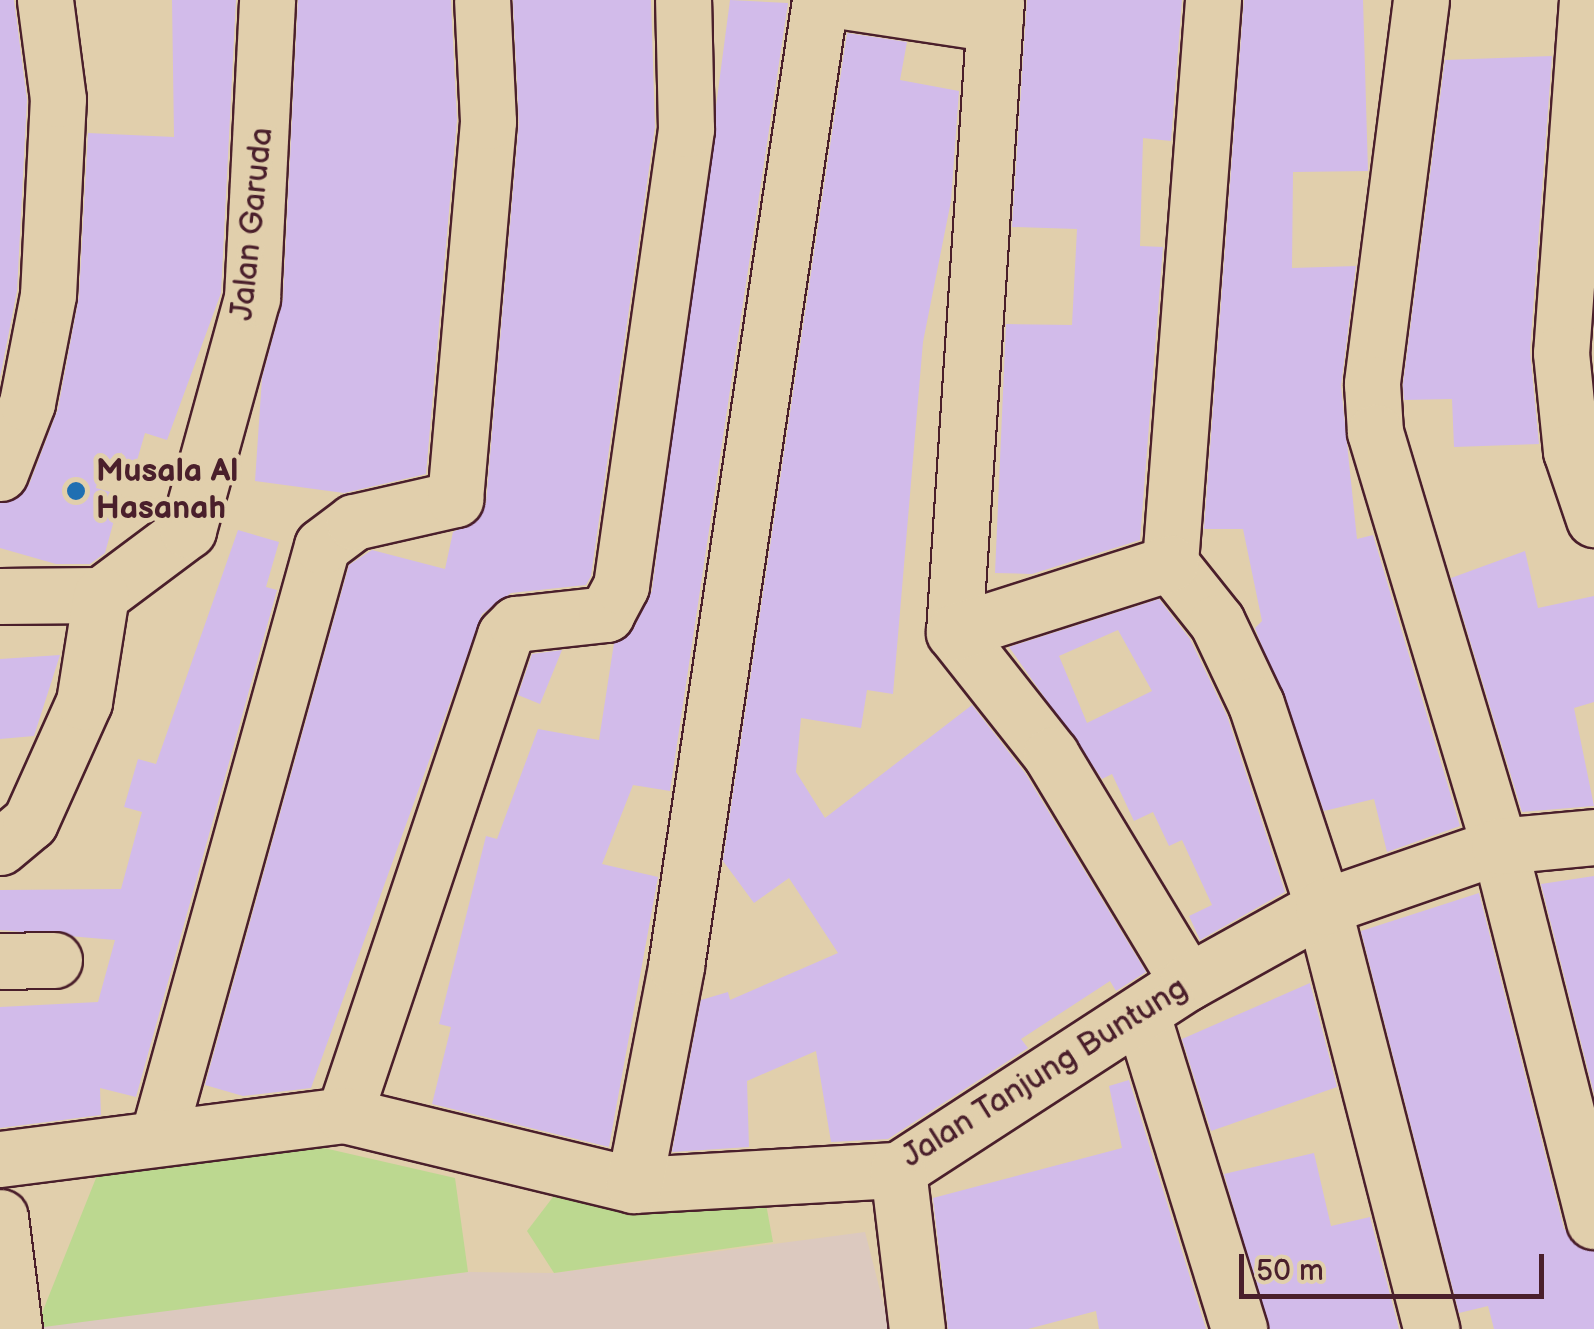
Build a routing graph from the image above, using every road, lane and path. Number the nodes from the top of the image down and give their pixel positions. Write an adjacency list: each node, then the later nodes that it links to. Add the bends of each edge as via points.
1 (44, 0): 11 (street, via 58,99 48,295 28,403)
2 (267, 0): 14 (street, Jalan Garuda, via 252,298 188,530)
3 (482, 0): 26 (street, via 488,121 457,491 439,508 354,522 322,546)
4 (683, 0): 25 (street, via 686,129 622,586 606,614 516,624 505,635)
5 (820, 0): 29 (street, via 676,966)
6 (836, 0): 10 (street)
7 (1213, 0): 13 (street)
8 (1421, 0): 18 (street, via 1372,384 1375,432)
9 (1587, 0): 12 (street, via 1561,352 1571,451)
10 (995, 12): 16 (street)
11 (0, 473)
12 (1594, 519)
13 (1170, 563): 16 (street); 20 (street, via 1217,622 1256,704)
14 (101, 595): 15 (street); 19 (street, via 84,702 30,822)
15 (0, 596)
16 (954, 632): 23 (street, via 1051,755)
17 (1594, 838): 18 (street, Jalan Tanjung Buntung)
18 (1500, 846): 20 (street, Jalan Tanjung Buntung); 31 (street)
19 (0, 847)
20 (1323, 907): 23 (street, Jalan Tanjung Buntung); 35 (street)
21 (0, 960): 22 (street)
22 (54, 960)
23 (1188, 982): 24 (street, Jalan Tanjung Buntung)
24 (1142, 1014): 28 (street, Jalan Tanjung Buntung); 34 (street)
25 (344, 1116): 26 (street, Jalan Tanjung Buntung); 29 (street, Jalan Tanjung Buntung)
26 (159, 1133): 27 (street, Jalan Tanjung Buntung)
27 (0, 1159)
28 (898, 1170): 29 (street, Jalan Tanjung Buntung); 33 (street)
29 (634, 1185)
30 (0, 1217): 32 (street)
31 (1594, 1221)
32 (14, 1329)
33 (917, 1329)
34 (1239, 1329)
35 (1431, 1329)

